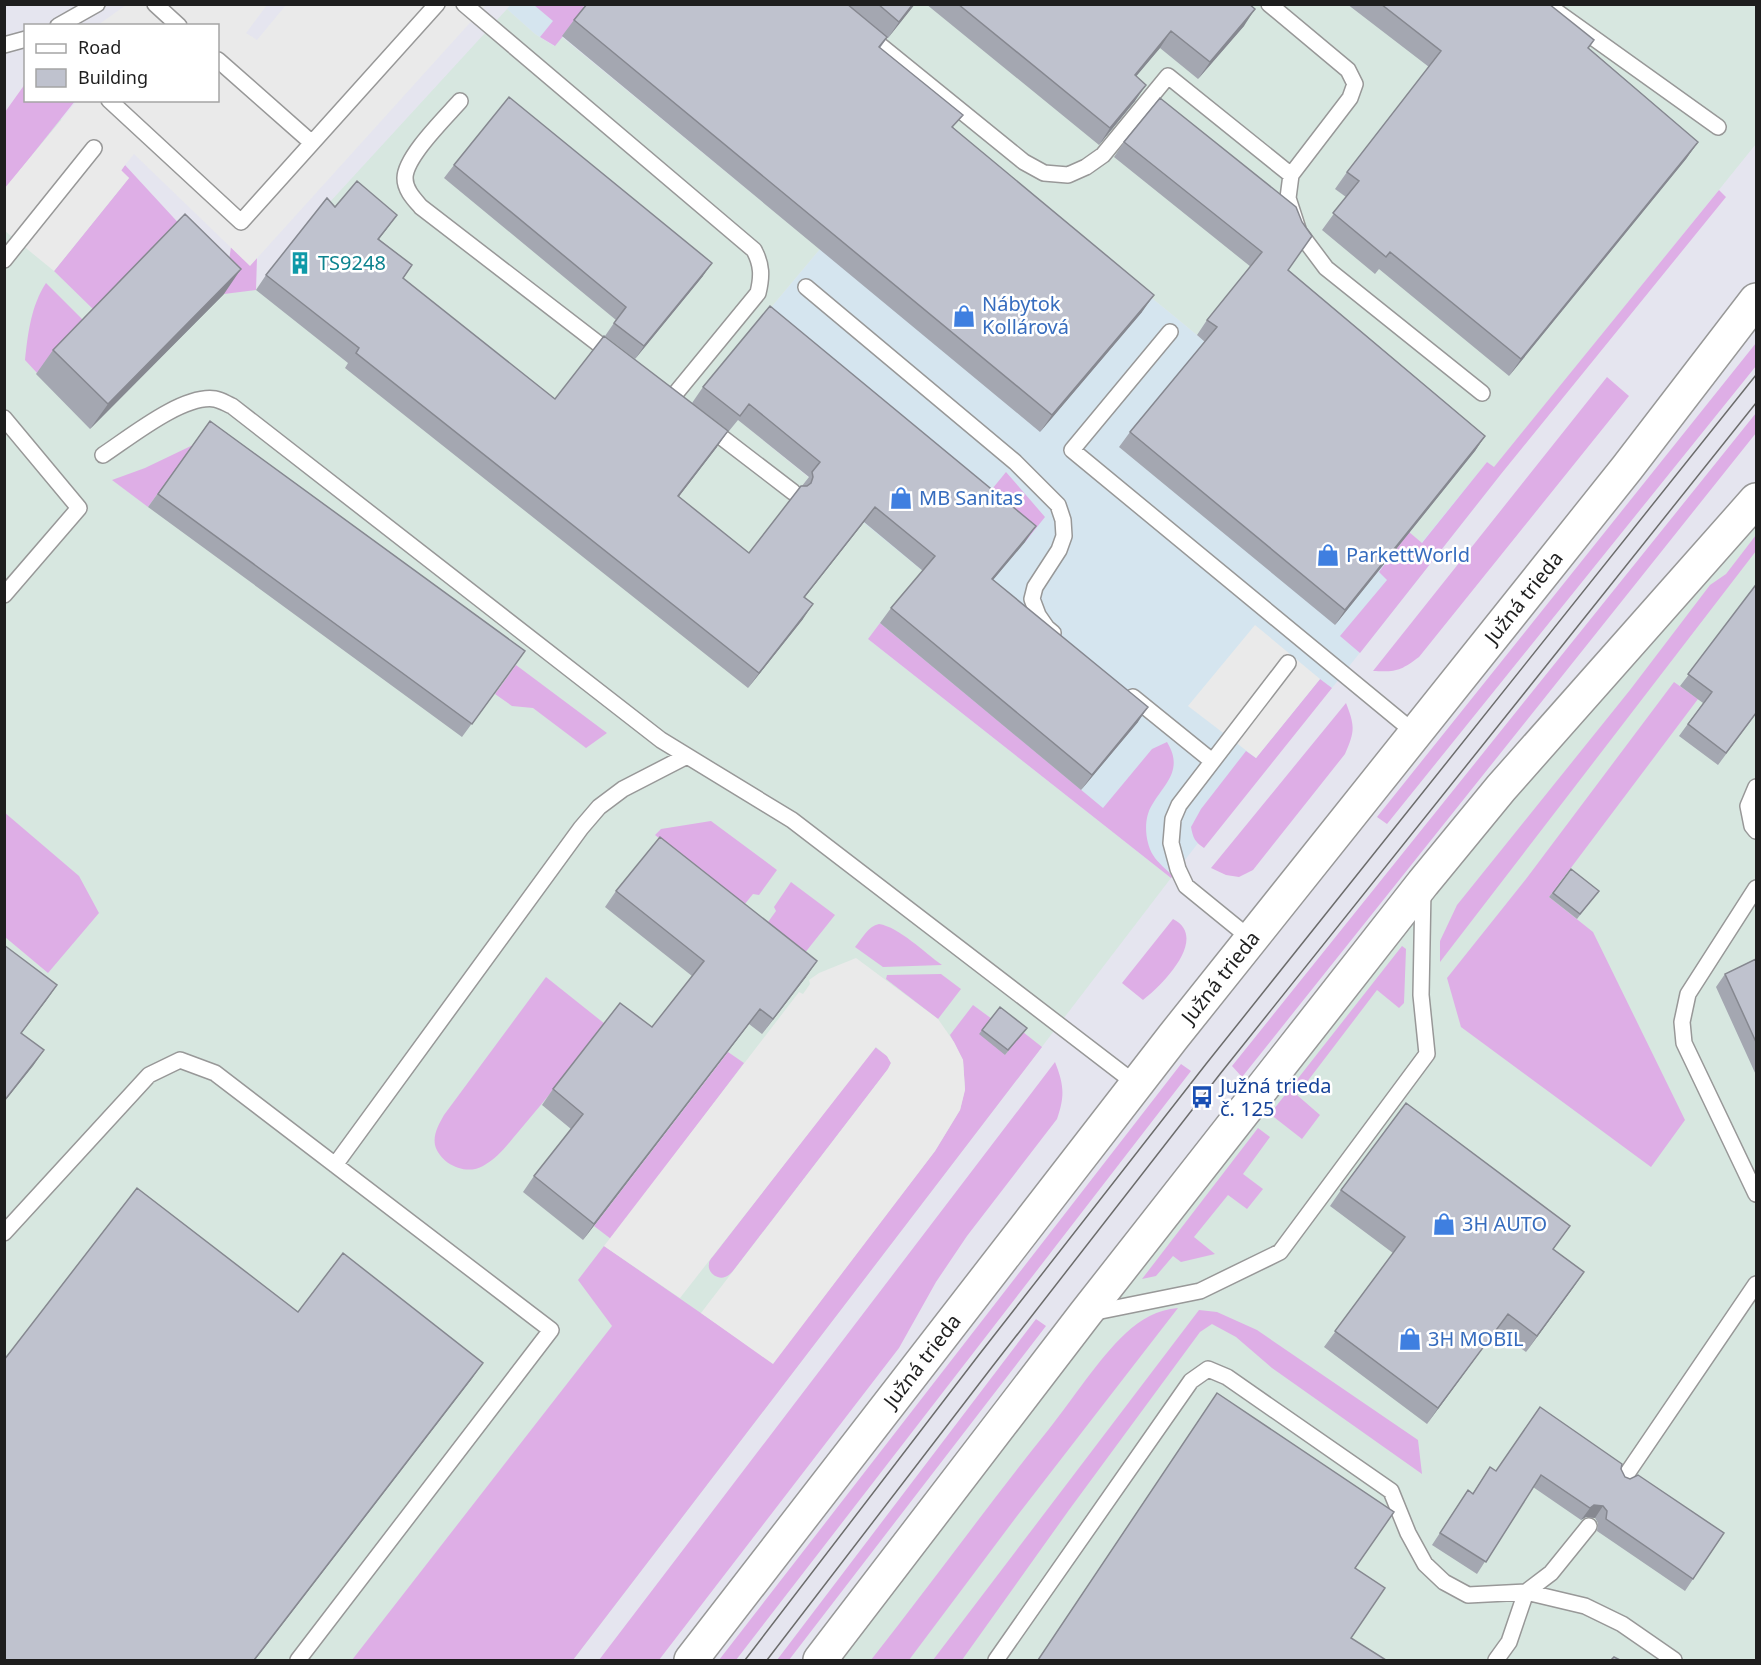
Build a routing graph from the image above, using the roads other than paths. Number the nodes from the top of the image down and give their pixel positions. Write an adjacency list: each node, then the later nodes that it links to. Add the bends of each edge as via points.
1 (97, 4): 7 (lane)
2 (155, 4): 8 (lane)
3 (437, 4): 16 (lane)
4 (464, 4): 24 (lane, via 754,250 760,262 762,278 758,293 676,403)
5 (1269, 4): 18 (lane, via 1348,70 1355,84 1350,98)
6 (1546, 4): 15 (lane)
7 (62, 24)
8 (177, 24)
9 (858, 27): 18 (lane, via 1024,162 1044,173 1068,175 1103,155 1168,76)
10 (24, 40): 11 (lane)
11 (4, 45)
12 (219, 61): 16 (lane)
13 (460, 101): 23 (lane, via 406,168 410,195)
14 (111, 102): 16 (lane, via 241,222)
15 (1718, 127)
16 (312, 143)
17 (94, 148): 19 (lane)
18 (1291, 175): 25 (lane, via 1288,198 1299,232 1326,268)
19 (4, 260)
20 (806, 287): 32 (lane, via 1016,462 1058,505 1064,536 1032,599 1047,628)
21 (1756, 300): 35 (street, Južná trieda)
22 (1170, 332): 35 (lane, via 1072,450)
23 (625, 363)
24 (652, 385)
25 (1482, 393)
26 (4, 418): 31 (lane, via 79,508)
27 (699, 420): 29 (lane)
28 (103, 455): 36 (lane, via 193,400 214,399 232,406 661,740)
29 (794, 492)
30 (1756, 500): 40 (street, via 1501,788)
31 (4, 595)
32 (1066, 643)
33 (1288, 663): 37 (lane)
34 (1121, 688): 37 (lane)
35 (1415, 733): 42 (street, Južná trieda)
36 (687, 756): 43 (lane, via 792,820); 44 (lane, via 623,789 587,821)
37 (1212, 761): 42 (lane, via 1179,805 1173,819 1172,843 1186,886)
38 (1756, 787): 39 (lane, via 1748,806)
39 (1756, 831)
40 (1424, 883): 48 (street); 48 (lane, via 1421,995 1427,1054 1280,1252 1200,1291)
41 (1756, 888): 45 (lane, via 1688,994 1682,1022 1684,1043)
42 (1251, 939): 43 (street, Južná trieda)
43 (1136, 1084): 53 (street, Južná trieda)
44 (335, 1165): 46 (lane, via 215,1073 180,1060 149,1075); 52 (lane, via 551,1330)
45 (1756, 1194)
46 (4, 1233)
47 (1756, 1284): 49 (lane)
48 (1085, 1314): 54 (street)
49 (1622, 1481)
50 (1590, 1526): 51 (lane, via 1551,1573)
51 (1526, 1592): 55 (lane, via 1468,1595 1444,1582 1425,1564 1391,1491 1227,1377 1209,1369 1191,1381); 56 (lane, via 1509,1642); 57 (lane, via 1585,1606 1622,1624)
52 (298, 1660)
53 (690, 1660)
54 (820, 1660)
55 (996, 1660)
56 (1496, 1660)
57 (1674, 1660)

